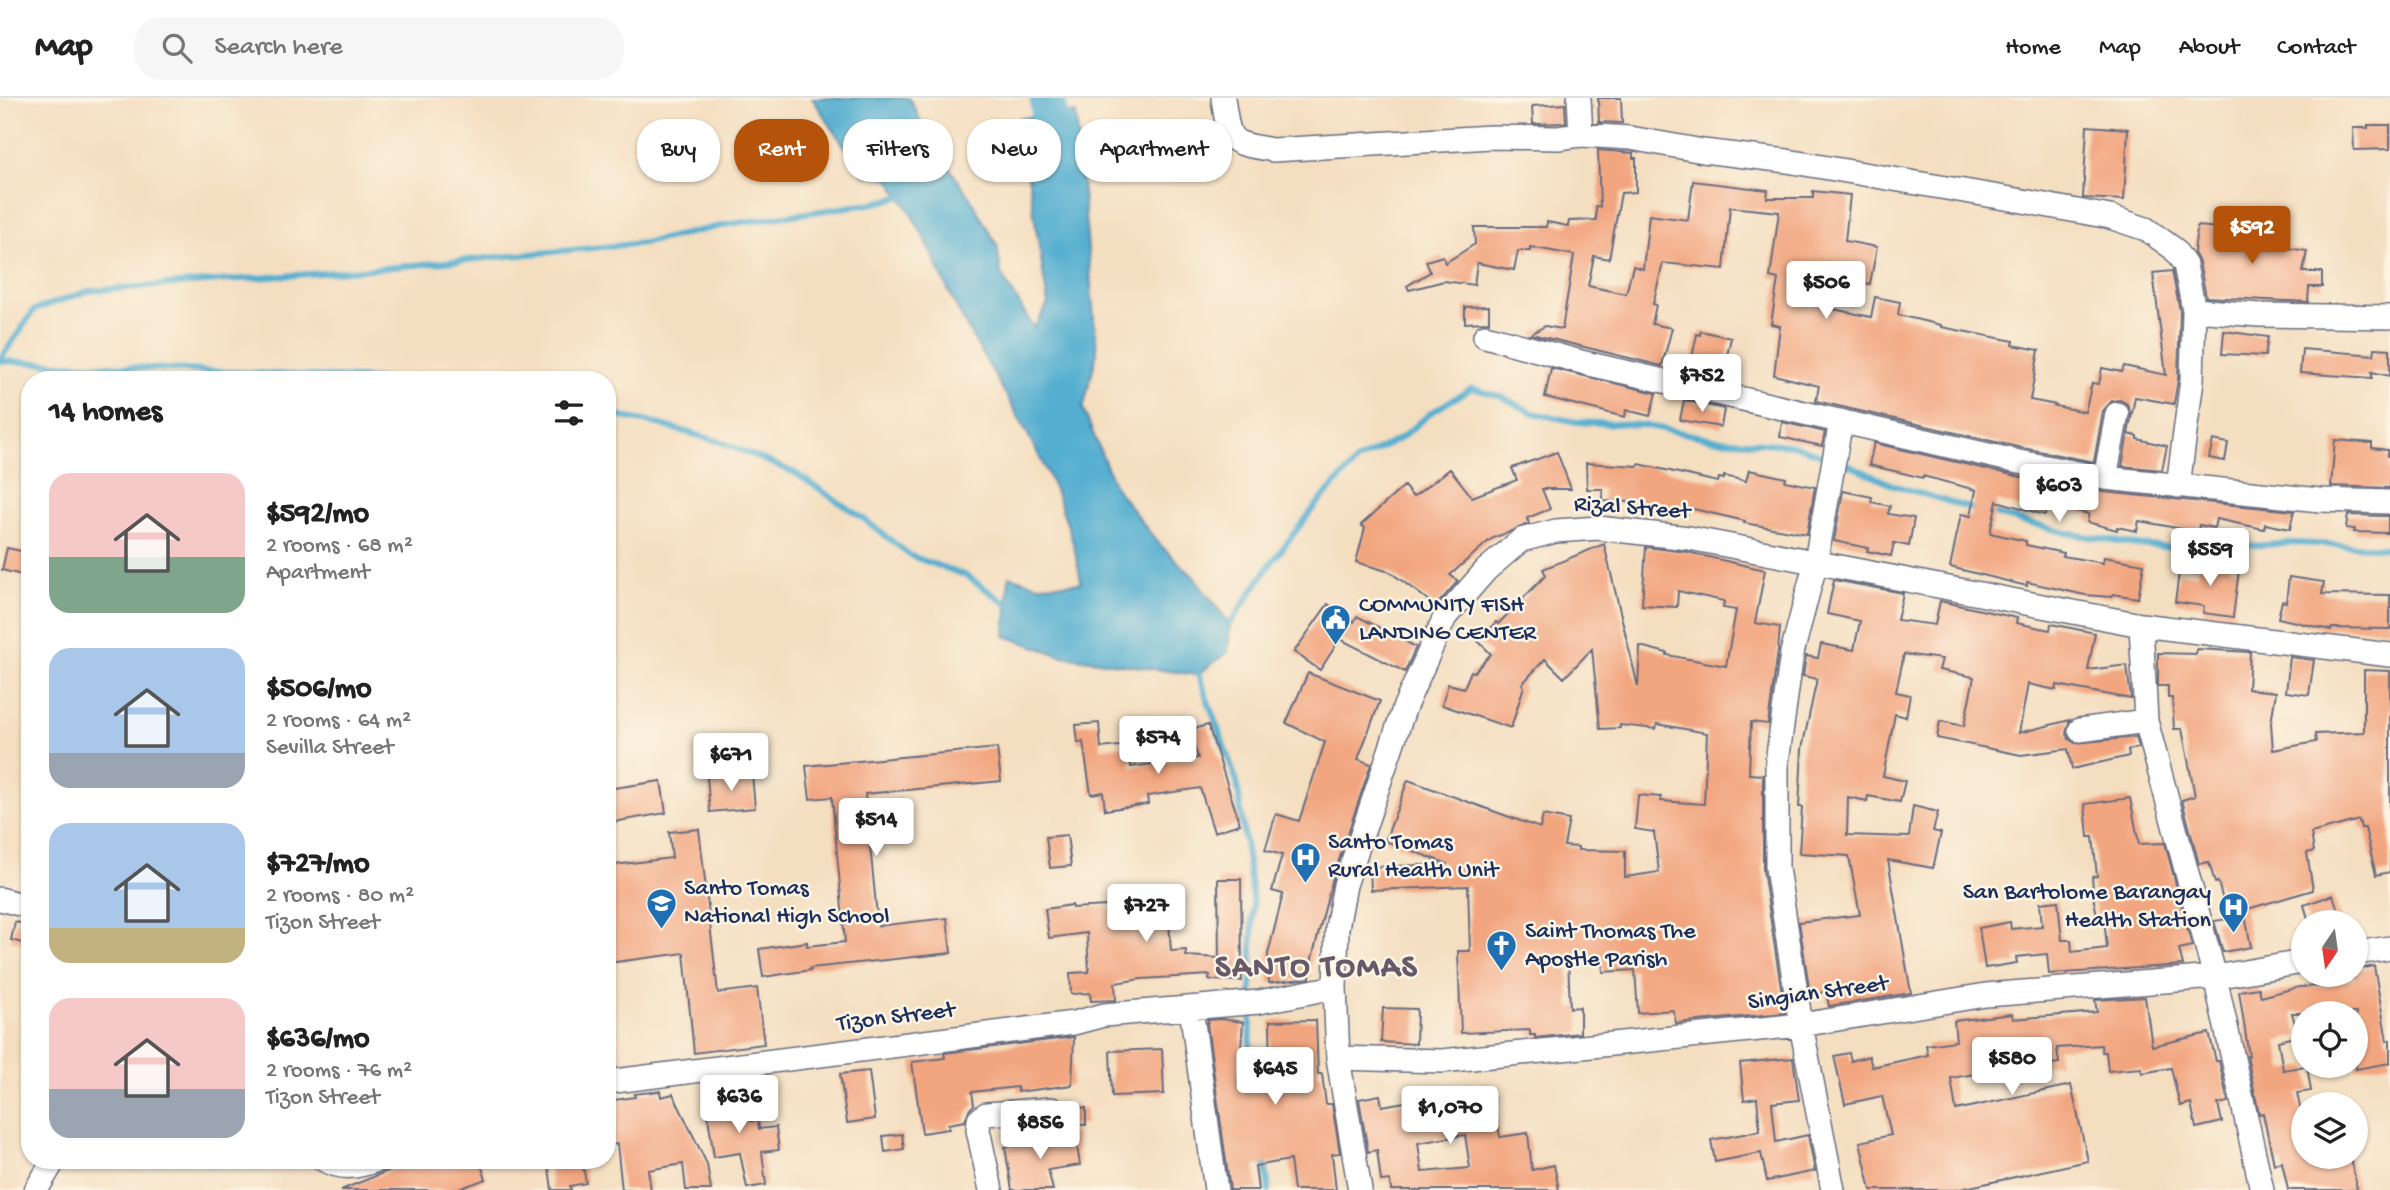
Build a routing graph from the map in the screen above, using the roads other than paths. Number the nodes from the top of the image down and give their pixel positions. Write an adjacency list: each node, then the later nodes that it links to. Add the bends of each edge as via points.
1 (1223, 98): 3 (street, via 1228,133 1240,144 1273,150)
2 (1579, 98): 3 (street)
3 (1581, 135): 4 (street, via 1787,161 2110,217 2146,229 2174,249 2185,265)
4 (2194, 310): 5 (street); 10 (street, via 2192,380)
5 (2390, 317)
6 (1485, 336): 8 (street)
7 (2117, 414): 9 (street)
8 (1841, 421): 9 (street); 12 (street)
9 (2105, 478): 10 (street)
10 (2178, 486): 11 (street)
11 (2390, 502)
12 (1816, 561): 13 (street, Rizal Street); 23 (street, Rizal Street, via 1689,538 1598,528 1556,531 1521,540 1486,570 1446,617 1396,732 1345,884 1337,928); 25 (street, via 1792,653 1777,762 1777,868)
13 (2141, 625): 14 (street, Rizal Street); 15 (street)
14 (2390, 655)
15 (2146, 721): 16 (street); 22 (street)
16 (2080, 730)
17 (0, 899): 18 (street)
18 (21, 905)
19 (2390, 948): 20 (street)
20 (2368, 951)
21 (2291, 964): 22 (street, Singian Street)
22 (2215, 977): 25 (street, Singian Street, via 1986,995); 35 (street)
23 (1335, 987): 24 (street, Tizon Street, via 1259,1002); 26 (street, Rizal Street)
24 (1191, 1008): 27 (street, Tizon Street, via 1104,1015 1066,1024); 32 (street)
25 (1801, 1025): 26 (street, Singian Street, via 1442,1061); 34 (street)
26 (1338, 1058): 33 (street, Rizal Street)
27 (616, 1081)
28 (1052, 1109): 31 (street, via 986,1114 979,1120)
29 (49, 1169): 30 (street)
30 (36, 1190)
31 (991, 1190)
32 (1216, 1190)
33 (1360, 1190)
34 (1833, 1190)
35 (2262, 1190)

